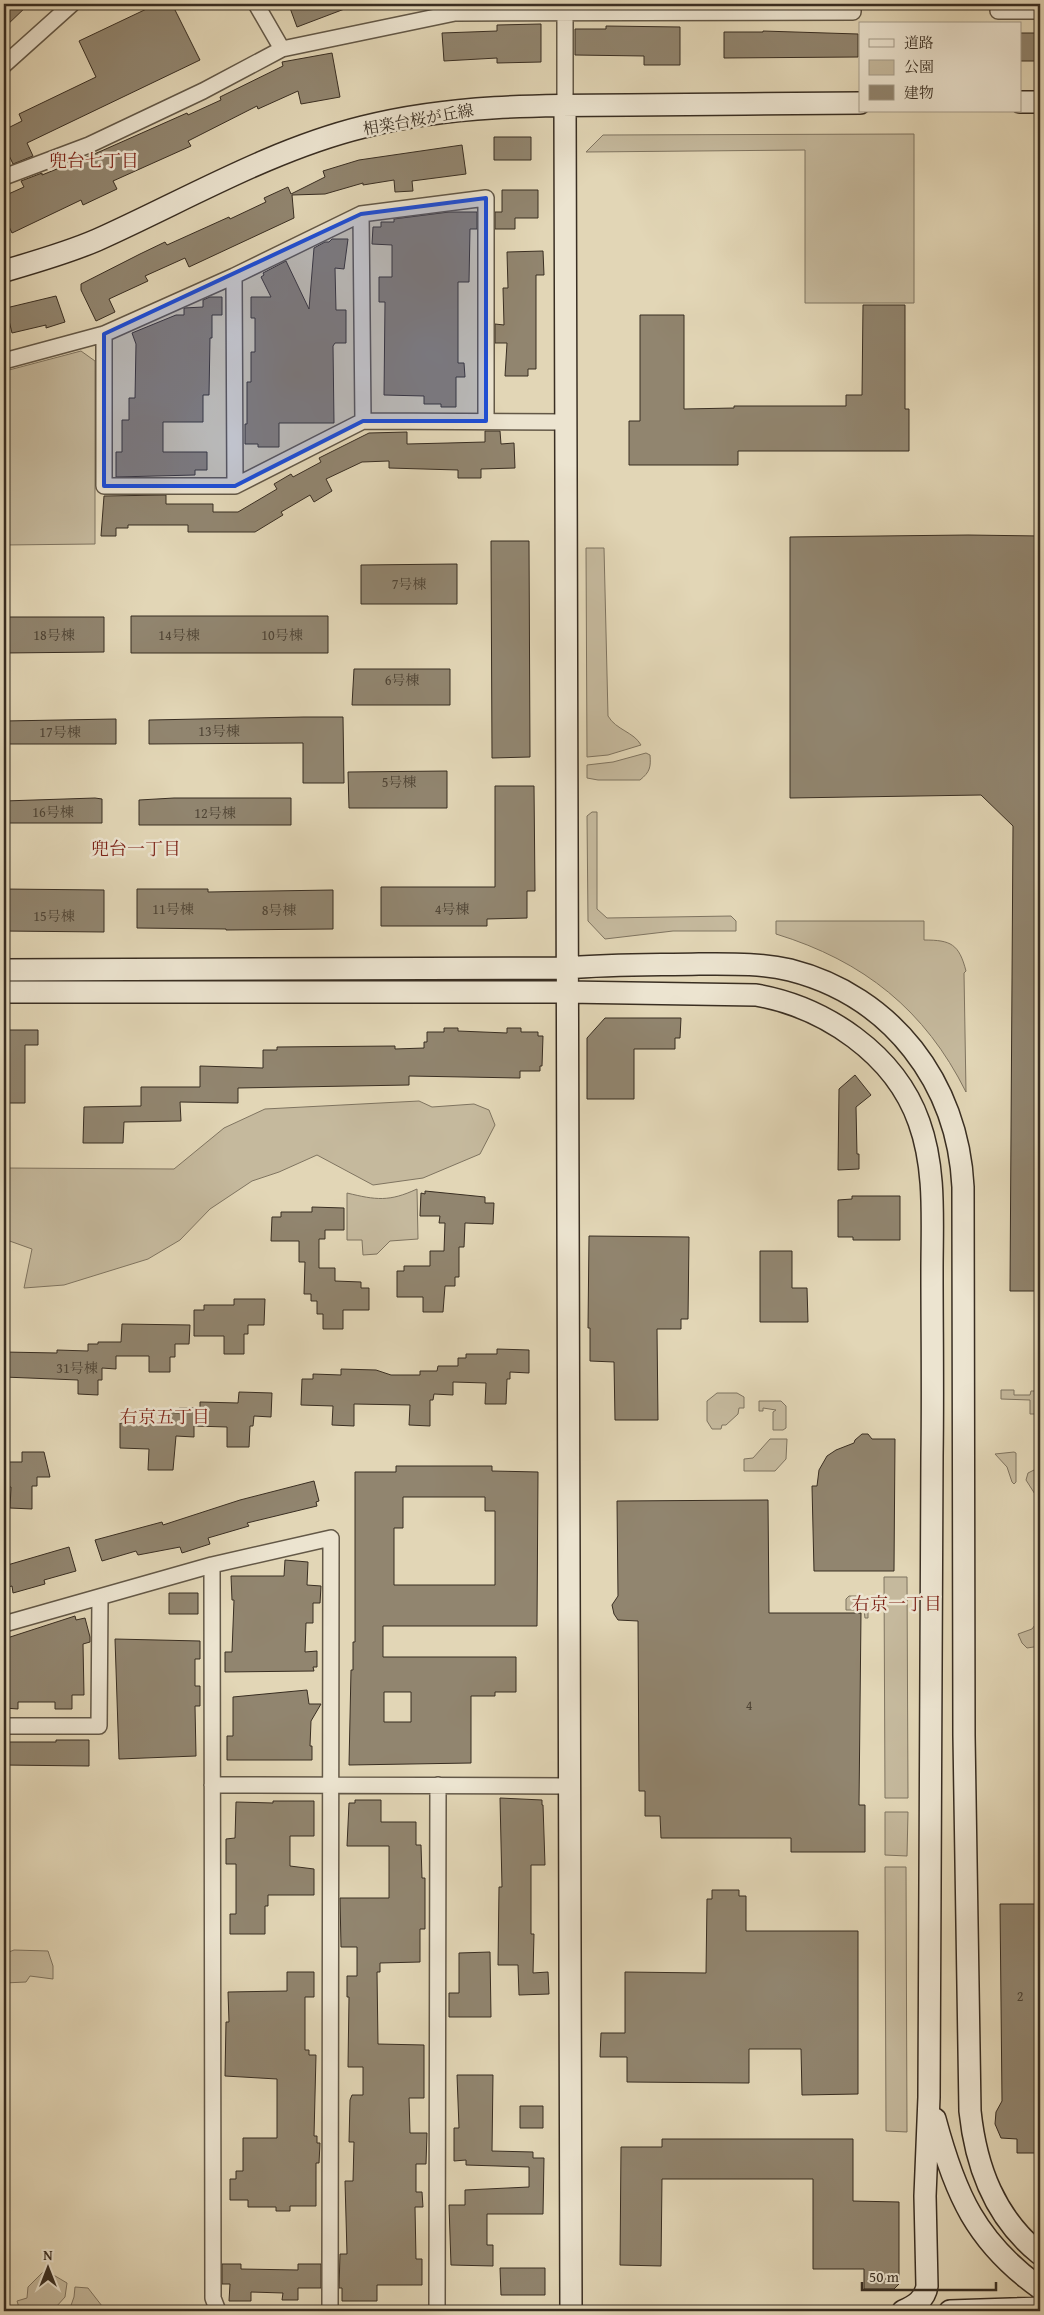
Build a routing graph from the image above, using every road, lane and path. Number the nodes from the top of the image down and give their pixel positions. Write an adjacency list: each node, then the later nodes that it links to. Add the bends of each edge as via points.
1 (72, 4): 8 (street)
2 (256, 4): 7 (street)
3 (853, 4): 4 (street, via 853,12)
4 (565, 9): 7 (street, via 455,13); 12 (street)
5 (1040, 11): 6 (street)
6 (998, 13)
7 (282, 49): 13 (street, via 89,145)
8 (4, 65)
9 (1022, 102): 10 (street)
10 (1040, 102)
11 (859, 104): 12 (street, 相楽台桜が丘線)
12 (565, 105): 15 (street, 相楽台桜が丘線, via 484,107 363,127 295,148 94,241); 21 (street)
13 (4, 177)
14 (361, 214): 16 (street); 19 (street); 20 (street, via 486,198)
15 (4, 271)
16 (234, 276): 17 (street); 22 (street)
17 (104, 334): 18 (street); 22 (street, via 104,486)
18 (4, 361)
19 (363, 421): 20 (street); 22 (street)
20 (486, 421): 21 (street)
21 (566, 422): 23 (street)
22 (235, 486)
23 (567, 968): 24 (street); 26 (street); 36 (street, via 613,964 742,963 789,970 817,979 857,999 893,1027 924,1066 950,1113 962,1163 963,1187 964,1744 972,2138 991,2195 1006,2220)
24 (4, 970)
25 (4, 992): 26 (street)
26 (567, 992): 34 (street); 35 (street, via 756,996 798,1006 846,1032 875,1056 901,1088 919,1120 931,1180 933,1410)
27 (212, 1565): 28 (street); 31 (street); 32 (street, via 332,1538)
28 (100, 1598): 29 (street); 30 (street, via 99,1726)
29 (4, 1624)
30 (4, 1726)
31 (212, 1785): 32 (street); 39 (street, via 213,2298)
32 (330, 1785): 33 (street); 40 (street)
33 (438, 1785): 34 (street); 41 (street)
34 (568, 1786): 42 (street)
35 (929, 2097): 37 (street, via 945,2158 965,2206 1001,2256); 43 (street, via 925,2196 927,2286 924,2296)
36 (1040, 2254)
37 (1040, 2288)
38 (1040, 2308): 44 (street)
39 (218, 2311)
40 (330, 2311)
41 (437, 2311)
42 (571, 2311)
43 (903, 2311)
44 (950, 2311)

